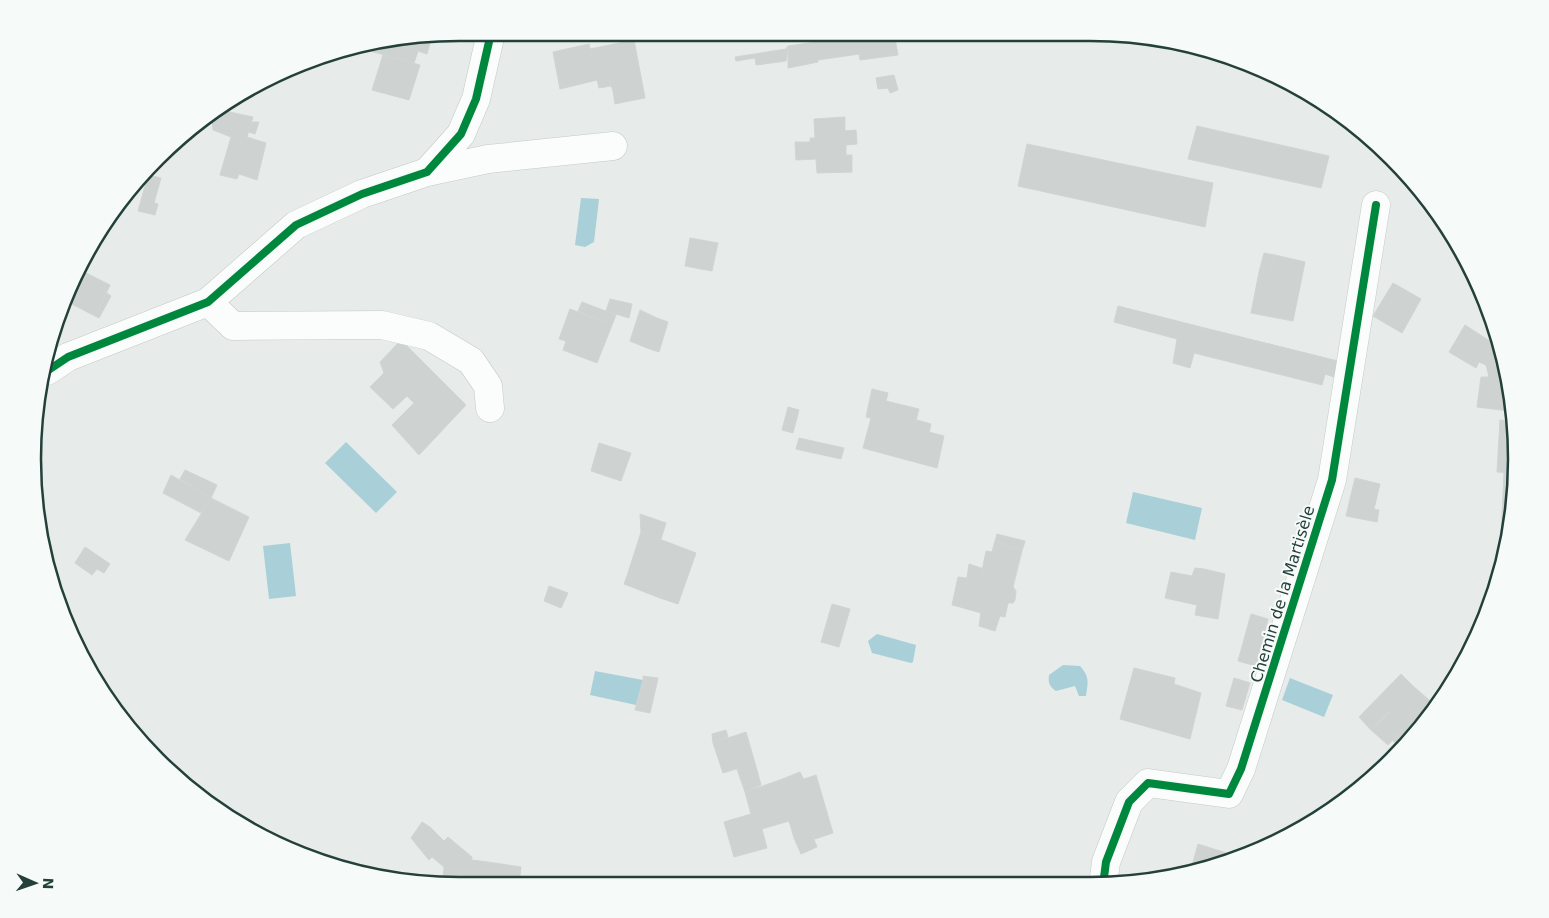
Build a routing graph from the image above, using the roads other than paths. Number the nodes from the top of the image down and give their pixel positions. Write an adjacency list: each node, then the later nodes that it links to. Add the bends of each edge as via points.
1 (489, 41): 3 (street, via 476,99 461,134)
2 (613, 146): 3 (street, via 488,159)
3 (427, 172): 5 (street, via 362,194 296,225)
4 (1376, 205): 8 (street, Chemin de la Martisèle, via 1332,480 1241,769 1229,794 1148,783 1129,802)
5 (208, 302): 6 (street, via 68,357); 7 (street, via 234,326 382,325 429,336 471,361 488,386)
6 (51, 368)
7 (490, 408)
8 (1103, 877)

